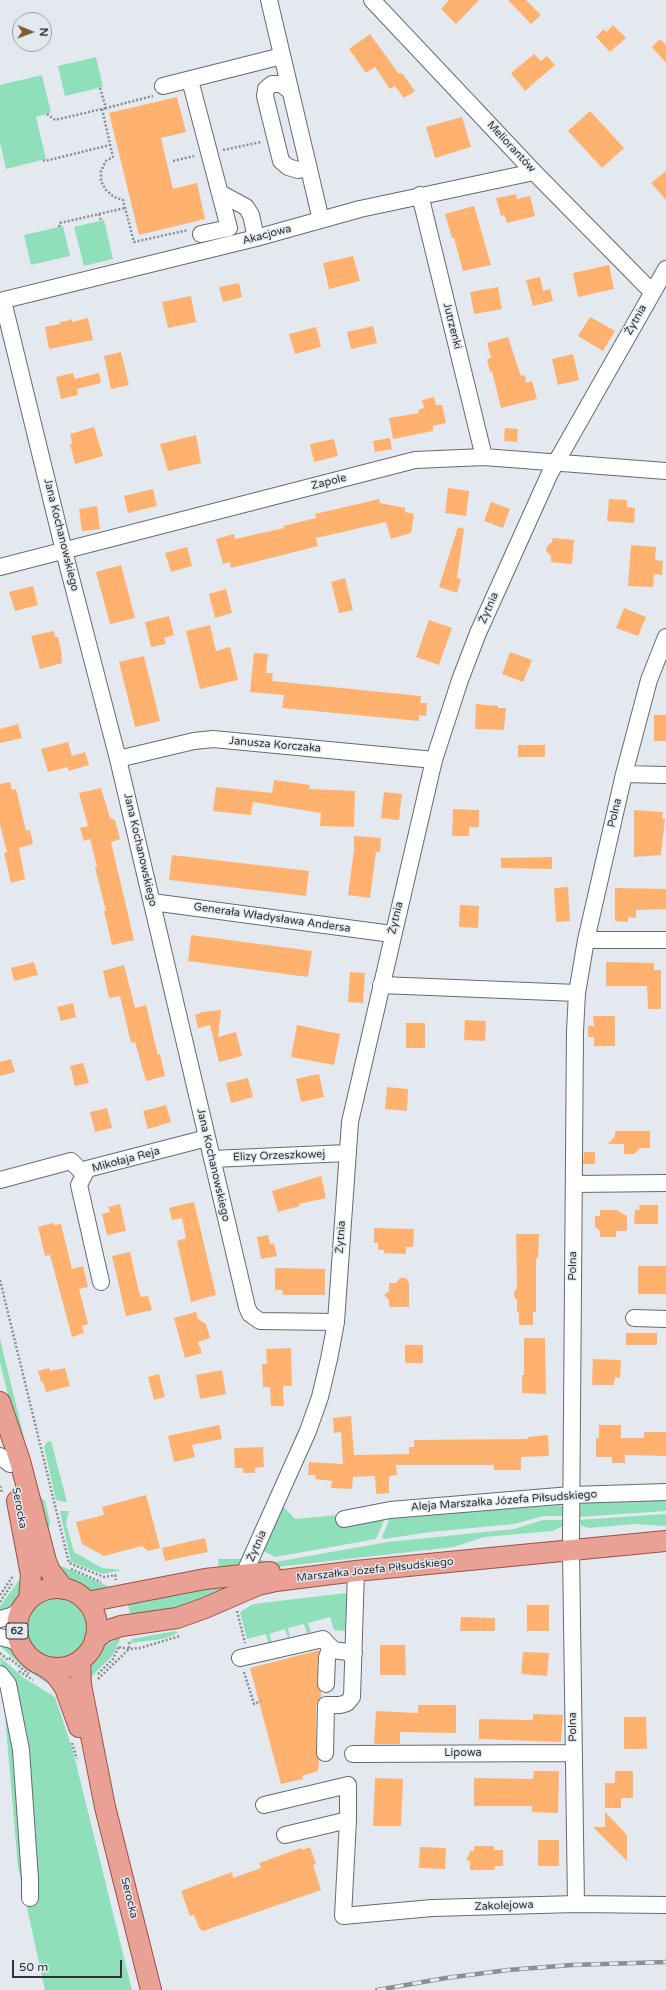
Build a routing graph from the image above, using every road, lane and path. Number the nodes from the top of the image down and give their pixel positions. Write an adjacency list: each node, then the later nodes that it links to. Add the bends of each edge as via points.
1 (269, 0): 3 (street)
2 (372, 0): 14 (street, Meliorantów)
3 (282, 56): 4 (street); 6 (street)
4 (190, 80): 7 (street); 15 (street)
5 (100, 88): 8 (path)
6 (290, 90): 13 (street); 13 (street, via 281,84 272,84 266,89 265,96 282,161 288,167 298,170)
7 (160, 91): 8 (path)
8 (106, 108): 9 (path)
9 (102, 109): 10 (path, via 55,120); 11 (path)
10 (47, 114)
11 (110, 145): 12 (path, via 45,162); 17 (path, via 113,157 106,161 101,170 101,181 114,197 123,200)
12 (42, 160)
13 (308, 168): 19 (street)
14 (534, 172): 16 (street, Akacjowa); 26 (street, Meliorantów)
15 (220, 193): 23 (street, via 229,228); 24 (street, via 246,207 251,215)
16 (420, 195): 19 (street, Akacjowa); 28 (street, Jutrzenki)
17 (125, 208): 18 (path); 21 (path, via 134,242 190,229)
18 (99, 214): 20 (path); 22 (path, via 60,223)
19 (321, 220): 24 (street, Akacjowa)
20 (101, 221)
21 (188, 223)
22 (59, 227)
23 (201, 234)
24 (256, 238): 27 (street, Akacjowa)
25 (666, 269): 26 (street, Żytnia)
26 (652, 292): 29 (street, Żytnia)
27 (2, 301): 31 (street, Jana Kochanowskiego)
28 (484, 457): 29 (street, Zapole); 31 (street, Zapole, via 415,460)
29 (556, 463): 30 (street, Zapole); 35 (street, Żytnia, via 478,633)
30 (666, 471)
31 (64, 551): 32 (street, Zapole); 34 (street, Jana Kochanowskiego)
32 (0, 567)
33 (666, 638): 36 (street, Polna, via 649,680)
34 (118, 759): 35 (street, Janusza Korczaka, via 213,739); 38 (street, Jana Kochanowskiego)
35 (434, 760): 39 (street, Żytnia)
36 (624, 774): 37 (street); 40 (street, Polna)
37 (666, 775)
38 (152, 902): 39 (street, Generała Władysława Andersa); 44 (street, Jana Kochanowskiego)
39 (392, 934): 42 (street, Żytnia)
40 (586, 940): 41 (street); 43 (street, Polna)
41 (666, 940)
42 (381, 985): 43 (street); 45 (street, Żytnia, via 350,1122)
43 (577, 993): 50 (street, Polna)
44 (207, 1138): 46 (street, Jana Kochanowskiego); 47 (street, Mikołaja Reja, via 87,1169)
45 (347, 1153): 46 (street, Elizy Orzeszkowej); 55 (street, Żytnia)
46 (212, 1159): 55 (street, Jana Kochanowskiego, via 250,1314 266,1322)
47 (84, 1174): 48 (street, via 72,1161); 52 (street, Mikołaja Reja, via 79,1186)
48 (0, 1180)
49 (666, 1183): 50 (street)
50 (574, 1184): 59 (street, Polna)
51 (0, 1280): 64 (path)
52 (101, 1282)
53 (634, 1318): 54 (street)
54 (666, 1319)
55 (336, 1322): 67 (street, Żytnia, via 320,1397 308,1431)
56 (2, 1410): 57 (main road, Serocka / 62); 65 (main road, Serocka / 62, via 20,1461)
57 (5, 1460): 65 (main road, Serocka / 62)
58 (666, 1492): 59 (street, Aleja Marszałka Józefa Piłsudskiego)
59 (571, 1495): 60 (street, Aleja Marszałka Józefa Piłsudskiego, via 390,1510); 63 (street, Polna)
60 (344, 1519)
61 (666, 1531): 63 (main road, Marszałka Józefa Piłsudskiego)
62 (666, 1541): 63 (main road, Marszałka Józefa Piłsudskiego)
63 (571, 1545): 66 (main road, Marszałka Józefa Piłsudskiego); 67 (main road, Marszałka Józefa Piłsudskiego, via 365,1560); 92 (street, Polna)
64 (67, 1552)
65 (39, 1568): 68 (main road, Serocka / 62); 69 (path, via 58,1563 110,1586); 70 (path, via 21,1572); 73 (main road, Serocka / 62)
66 (356, 1570): 72 (main road, Marszałka Józefa Piłsudskiego, via 258,1585); 83 (street)
67 (244, 1575): 69 (main road, Marszałka Józefa Piłsudskiego, via 198,1580); 72 (street, Żytnia)
68 (64, 1589): 71 (main road, 62, via 76,1593); 73 (main road, via 52,1588 40,1592)
69 (114, 1597): 71 (main road, Marszałka Józefa Piłsudskiego)
70 (0, 1602)
71 (87, 1602): 78 (main road, via 94,1613)
72 (232, 1602): 75 (main road, Marszałka Józefa Piłsudskiego, via 177,1618); 84 (path)
73 (25, 1605): 74 (street, via 12,1616); 79 (main road, 62, via 17,1622)
74 (0, 1619)
75 (121, 1626): 78 (main road, Marszałka Józefa Piłsudskiego, via 106,1631); 80 (path, via 123,1639)
76 (0, 1637): 79 (street)
77 (175, 1638): 80 (path, via 140,1648)
78 (95, 1639): 85 (main road)
79 (20, 1645): 86 (main road, 62)
80 (119, 1646): 89 (path, via 113,1659 87,1684)
81 (331, 1647): 83 (street, via 339,1652); 84 (street, via 323,1639); 88 (street, via 327,1657)
82 (0, 1649): 86 (path, via 24,1671)
83 (354, 1653): 91 (street, via 352,1696 347,1703 326,1706)
84 (244, 1657): 90 (path, via 254,1704)
85 (80, 1661): 86 (main road, 62, via 68,1667); 89 (main road, Serocka / 62)
86 (41, 1673): 95 (main road, Serocka / 62, via 56,1675 65,1688)
87 (0, 1674): 98 (street, via 8,1684 21,1750)
88 (326, 1684)
89 (81, 1685): 95 (main road, Serocka / 62)
90 (261, 1701)
91 (325, 1753)
92 (574, 1753): 93 (street, Lipowa); 99 (street, Polna)
93 (353, 1754)
94 (264, 1805): 96 (street, via 348,1785)
95 (105, 1807): 101 (main road, Serocka / 62)
96 (348, 1820): 97 (street); 99 (street, Zakolejowa, via 343,1916 432,1908)
97 (285, 1835)
98 (30, 1898)
99 (576, 1904): 100 (street, Zakolejowa)
100 (666, 1905)
101 (151, 1990)

